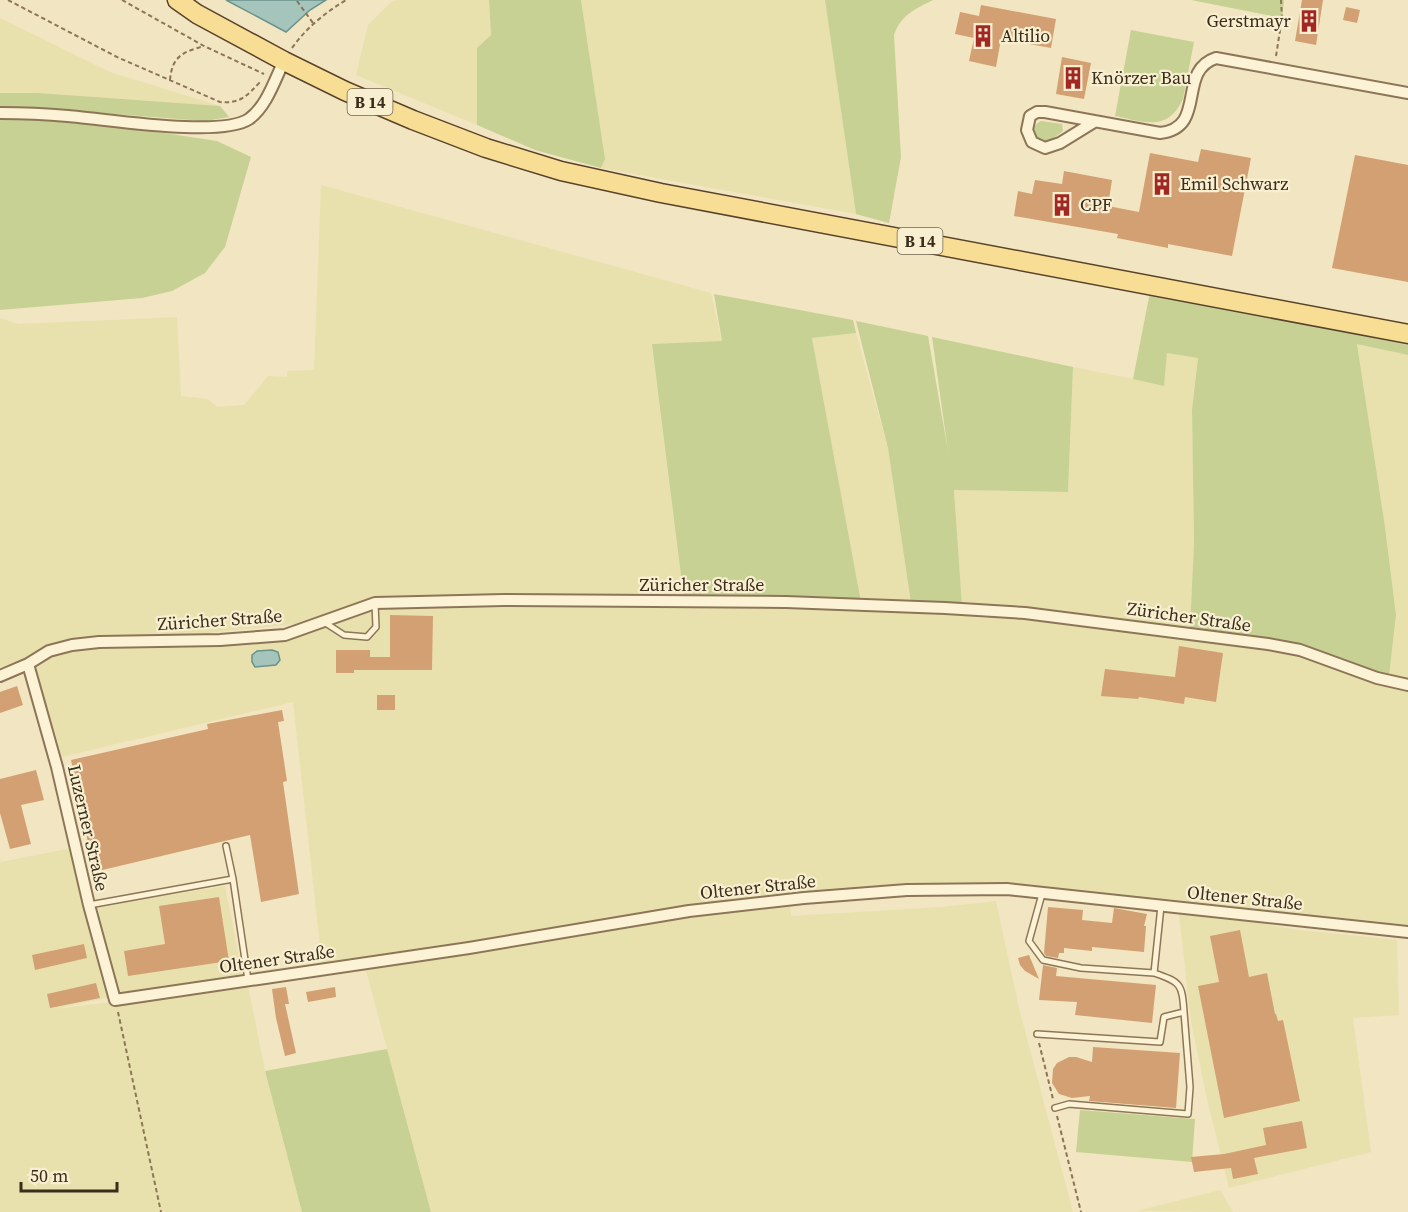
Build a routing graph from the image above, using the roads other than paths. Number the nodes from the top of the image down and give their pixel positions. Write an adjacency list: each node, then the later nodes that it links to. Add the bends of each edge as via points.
1 (177, 0): 2 (main road, B 14)
2 (284, 61): 4 (street, via 258,111 240,124 227,127); 6 (main road, B 14, via 431,128 561,171)
3 (1408, 93): 5 (street, via 1226,59 1208,61 1198,70 1186,119 1178,128 1160,133)
4 (0, 113)
5 (1094, 122): 5 (street, via 1045,148 1032,142 1027,130 1029,116 1037,112)
6 (1408, 334)
7 (375, 603): 8 (street, Züricher Straße); 8 (lane, via 376,627 367,637 344,635); 11 (street, Züricher Straße, via 786,602 1025,613 1300,650)
8 (322, 621): 9 (street, Züricher Straße, via 285,635 72,645 49,651)
9 (28, 664): 10 (street, Züricher Straße); 15 (street, Luzerner Straße)
10 (0, 675)
11 (1408, 685)
12 (226, 846): 13 (lane)
13 (233, 879): 15 (lane); 19 (lane)
14 (1042, 894): 16 (street, Oltener Straße); 18 (lane, via 1029,940 1043,960 1081,968); 19 (street, Oltener Straße, via 957,889 804,898 690,911)
15 (89, 906): 20 (street, Luzerner Straße)
16 (1161, 906): 17 (street, Oltener Straße); 18 (lane)
17 (1408, 932)
18 (1154, 973): 21 (lane, via 1174,980 1183,991)
19 (248, 980): 20 (street, Oltener Straße)
20 (116, 1000)
21 (1184, 1012): 22 (lane, via 1164,1017 1160,1042); 23 (lane, via 1190,1087 1188,1114 1070,1104)
22 (1037, 1034)
23 (1055, 1108)

